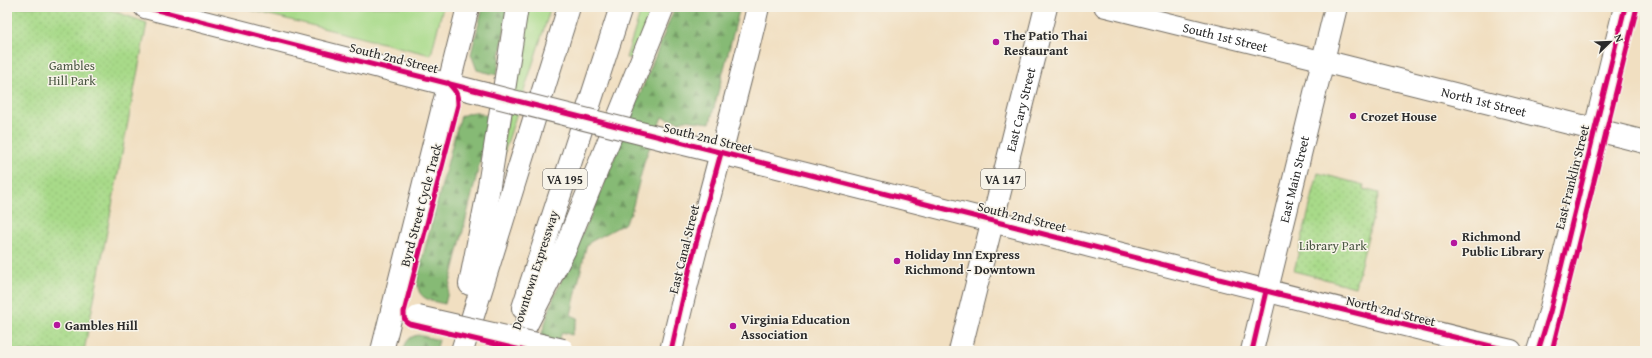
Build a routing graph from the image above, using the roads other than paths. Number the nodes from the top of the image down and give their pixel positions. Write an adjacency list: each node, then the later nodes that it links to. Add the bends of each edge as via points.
1 (144, 7): 13 (main road, South 2nd Street)
2 (468, 7): 13 (main road)
3 (517, 7): 22 (main road, via 488,192 468,298)
4 (569, 7): 22 (main road)
5 (621, 7): 23 (main road, Downtown Expressway / VA 195)
6 (663, 7): 24 (main road, via 565,249)
7 (758, 7): 16 (main road, East Canal Street)
8 (1046, 7): 17 (main road, East Cary Street / VA 147)
9 (1104, 7): 12 (street, South 1st Street)
10 (1336, 7): 12 (main road, East Main Street)
11 (1625, 7): 14 (main road, East Franklin Street)
12 (1323, 61): 14 (main road, North 1st Street); 18 (main road, East Main Street)
13 (448, 83): 16 (main road, South 2nd Street, bridge); 19 (main road)
14 (1595, 129): 15 (main road, North 1st Street); 29 (main road, East Franklin Street)
15 (1645, 142)
16 (721, 152): 17 (main road, South 2nd Street); 25 (main road, East Canal Street, via 692,258)
17 (993, 221): 18 (main road, South 2nd Street); 26 (main road, East Cary Street / VA 147)
18 (1266, 291): 27 (main road, East Main Street); 28 (main road, North 2nd Street)
19 (394, 308): 20 (main road, bridge, via 418,317); 21 (main road)
20 (566, 350)
21 (382, 351)
22 (462, 351)
23 (509, 351)
24 (513, 351)
25 (671, 351)
26 (960, 351)
27 (1252, 351)
28 (1511, 351)
29 (1538, 351)

